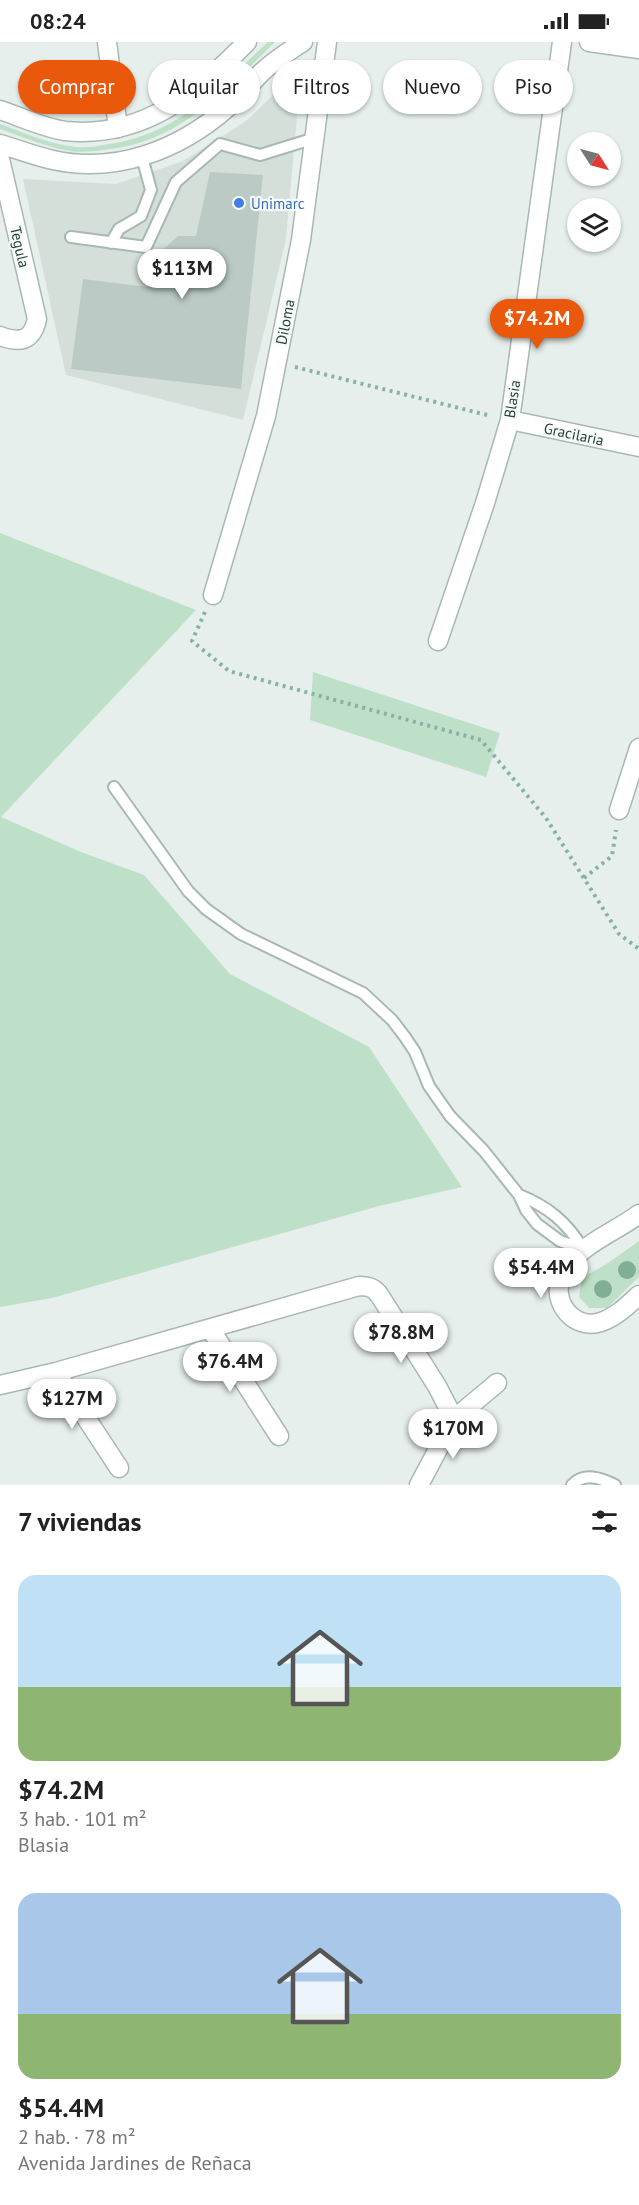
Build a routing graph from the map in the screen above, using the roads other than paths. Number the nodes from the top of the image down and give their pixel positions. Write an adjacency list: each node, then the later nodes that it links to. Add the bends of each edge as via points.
1 (107, 42): 9 (street)
2 (247, 42): 9 (street, via 193,93 157,115)
3 (303, 42): 12 (street, via 262,72 207,125)
4 (327, 42): 10 (street, Diloma)
5 (562, 42): 17 (street, Blasia)
6 (589, 42): 7 (street)
7 (639, 49)
8 (0, 110): 9 (street, via 63,130)
9 (118, 128)
10 (315, 138): 15 (lane, via 260,155 220,144 176,182 146,247); 19 (street, Diloma, via 301,240 266,416)
11 (0, 144): 12 (street, via 70,163 107,163)
12 (142, 157): 15 (lane, via 151,190 141,216 119,229)
13 (0, 159): 16 (street, Tegula, via 37,319 23,339 14,341)
14 (70, 237): 15 (lane)
15 (111, 243)
16 (0, 336)
17 (510, 420): 18 (street, Gracilaria); 20 (street, Blasia)
18 (639, 447)
19 (213, 595)
20 (438, 641)
21 (639, 748): 23 (street)
22 (114, 788): 24 (lane, via 188,891 206,909 241,934 363,993 378,1006 405,1036 429,1086 450,1116)
23 (619, 810)
24 (519, 1195): 26 (lane, via 551,1211); 26 (lane, via 549,1235)
25 (639, 1214): 26 (street)
26 (583, 1249): 27 (street, via 561,1279 559,1298 568,1314 582,1322 597,1323 621,1311)
27 (639, 1295)
28 (211, 1330): 29 (street); 32 (street, via 359,1286 372,1287); 33 (street)
29 (56, 1372): 31 (street); 34 (street)
30 (497, 1383): 32 (street)
31 (0, 1385)
32 (454, 1419): 35 (street)
33 (279, 1436)
34 (118, 1468)
35 (419, 1485)
36 (572, 1485): 37 (lane, via 587,1477)
37 (615, 1485)

